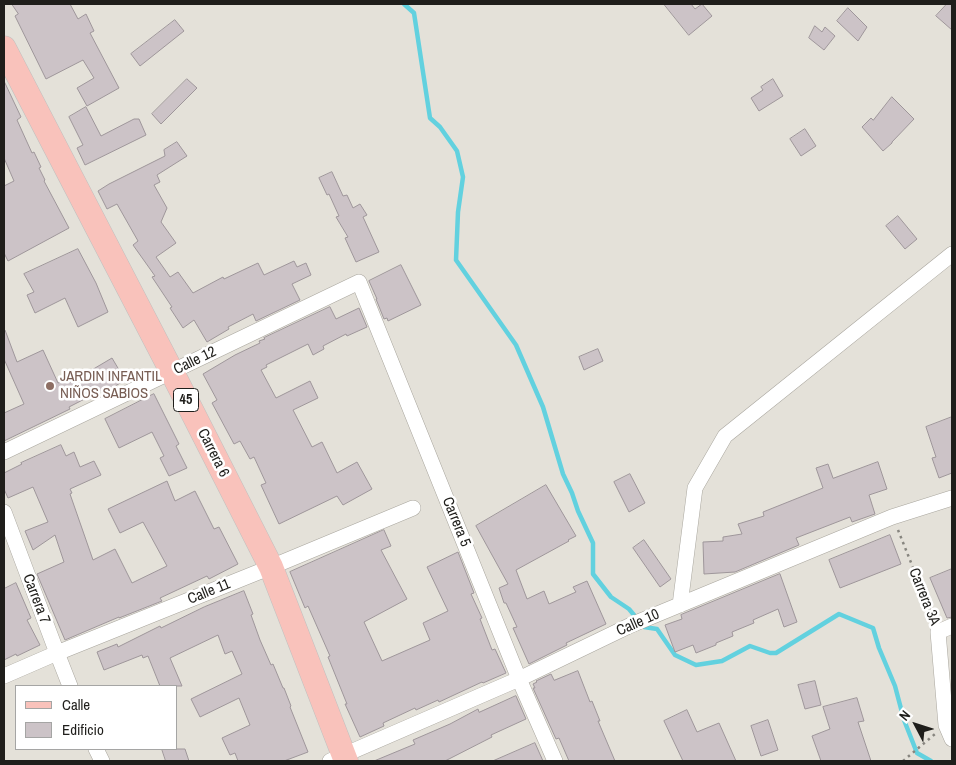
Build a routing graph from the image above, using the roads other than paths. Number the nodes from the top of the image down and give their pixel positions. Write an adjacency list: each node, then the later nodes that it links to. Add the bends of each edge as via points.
1 (4, 48): 4 (main road, Carrera 6 / 45)
2 (952, 254): 10 (street, via 725,436 695,488)
3 (359, 282): 4 (street, Calle 12); 14 (street, Carrera 5)
4 (172, 372): 5 (street, Calle 12); 9 (main road, Carrera 6 / 45)
5 (4, 452)
6 (952, 498): 10 (street, Calle 10, via 892,517)
7 (413, 508): 9 (street, Calle 11)
8 (4, 512): 12 (street, Carrera 7)
9 (271, 567): 12 (street, Calle 11); 17 (main road, Carrera 6 / 45)
10 (680, 605): 14 (street, Calle 10)
11 (945, 629): 16 (street, Carrera 3A)
12 (57, 653): 13 (street, Calle 11); 15 (street, Carrera 7)
13 (4, 676)
14 (519, 679): 17 (street, Calle 10); 18 (street, Carrera 5)
15 (70, 685)
16 (949, 732)
17 (340, 759)
18 (556, 761)

